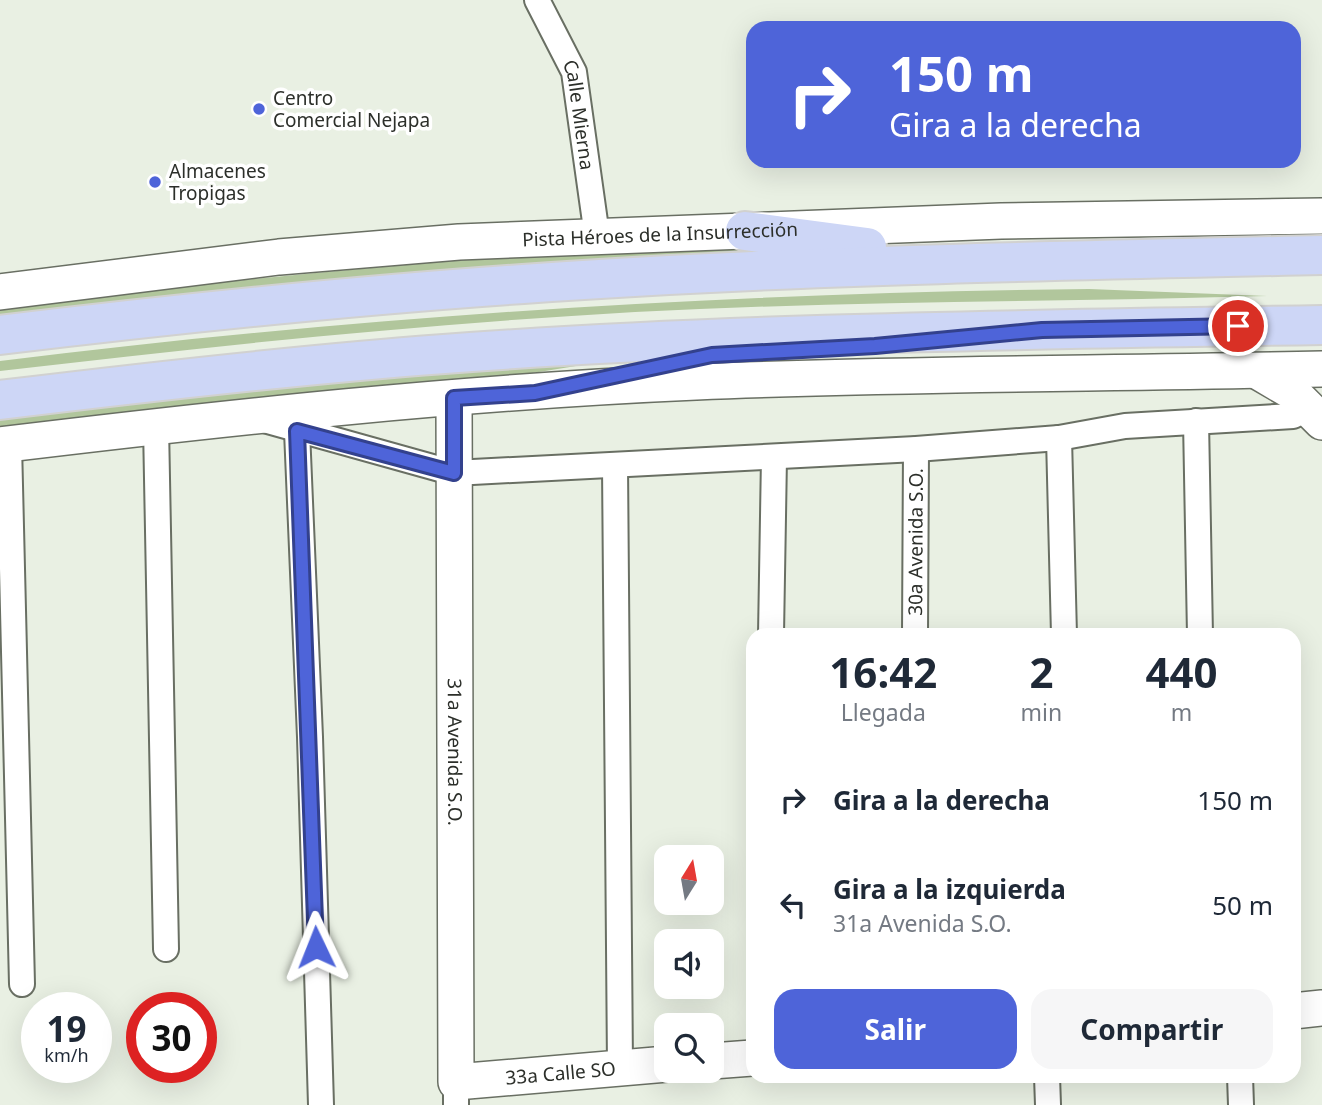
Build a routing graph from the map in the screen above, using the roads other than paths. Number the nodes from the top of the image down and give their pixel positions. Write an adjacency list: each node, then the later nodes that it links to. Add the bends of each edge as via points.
1 (537, 0): 4 (street, Calle Mierna, via 574,72)
2 (1322, 216): 3 (street, Pista Héroes de la Insurrección)
3 (745, 231): 4 (street, Pista Héroes de la Insurrección); 6 (main road, via 851,247 1003,245)
4 (597, 236): 7 (street, Pista Héroes de la Insurrección, via 279,257)
5 (1322, 255): 6 (main road, Pista Héroes de la Insurrección)
6 (1176, 258): 10 (main road, Pista Héroes de la Insurrección, via 838,267 525,284 309,300)
7 (0, 292)
8 (1322, 324): 9 (main road)
9 (1042, 330): 13 (street, via 712,355); 15 (main road, via 446,354)
10 (0, 335)
11 (1322, 369): 12 (street)
12 (1257, 371): 13 (street, via 696,382); 16 (street, via 1291,391)
13 (535, 393): 14 (street)
14 (454, 398): 17 (street); 26 (street, 31a Avenida S.O.)
15 (0, 400)
16 (1315, 415): 18 (street)
17 (257, 417): 19 (street); 20 (street)
18 (1195, 421): 21 (street); 30 (street)
19 (156, 426): 22 (street); 31 (street)
20 (297, 431): 26 (street); 42 (street)
21 (1059, 438): 23 (street); 29 (street)
22 (4, 444): 32 (street)
23 (916, 449): 24 (street); 28 (street, 30a Avenida S.O.)
24 (774, 457): 25 (street); 27 (street)
25 (615, 464): 26 (street); 38 (street)
26 (454, 473): 41 (street, 31a Avenida S.O.)
27 (771, 628)
28 (915, 628)
29 (1064, 628)
30 (1200, 628)
31 (166, 949)
32 (22, 984)
33 (1322, 1007): 34 (street)
34 (1301, 1010)
35 (746, 1058): 36 (street)
36 (724, 1060)
37 (654, 1065): 38 (street, 33a Calle SO)
38 (620, 1067): 41 (street, 33a Calle SO)
39 (1046, 1083): 43 (street)
40 (1240, 1083): 44 (street)
41 (456, 1094)
42 (321, 1105)
43 (1048, 1105)
44 (1241, 1105)

